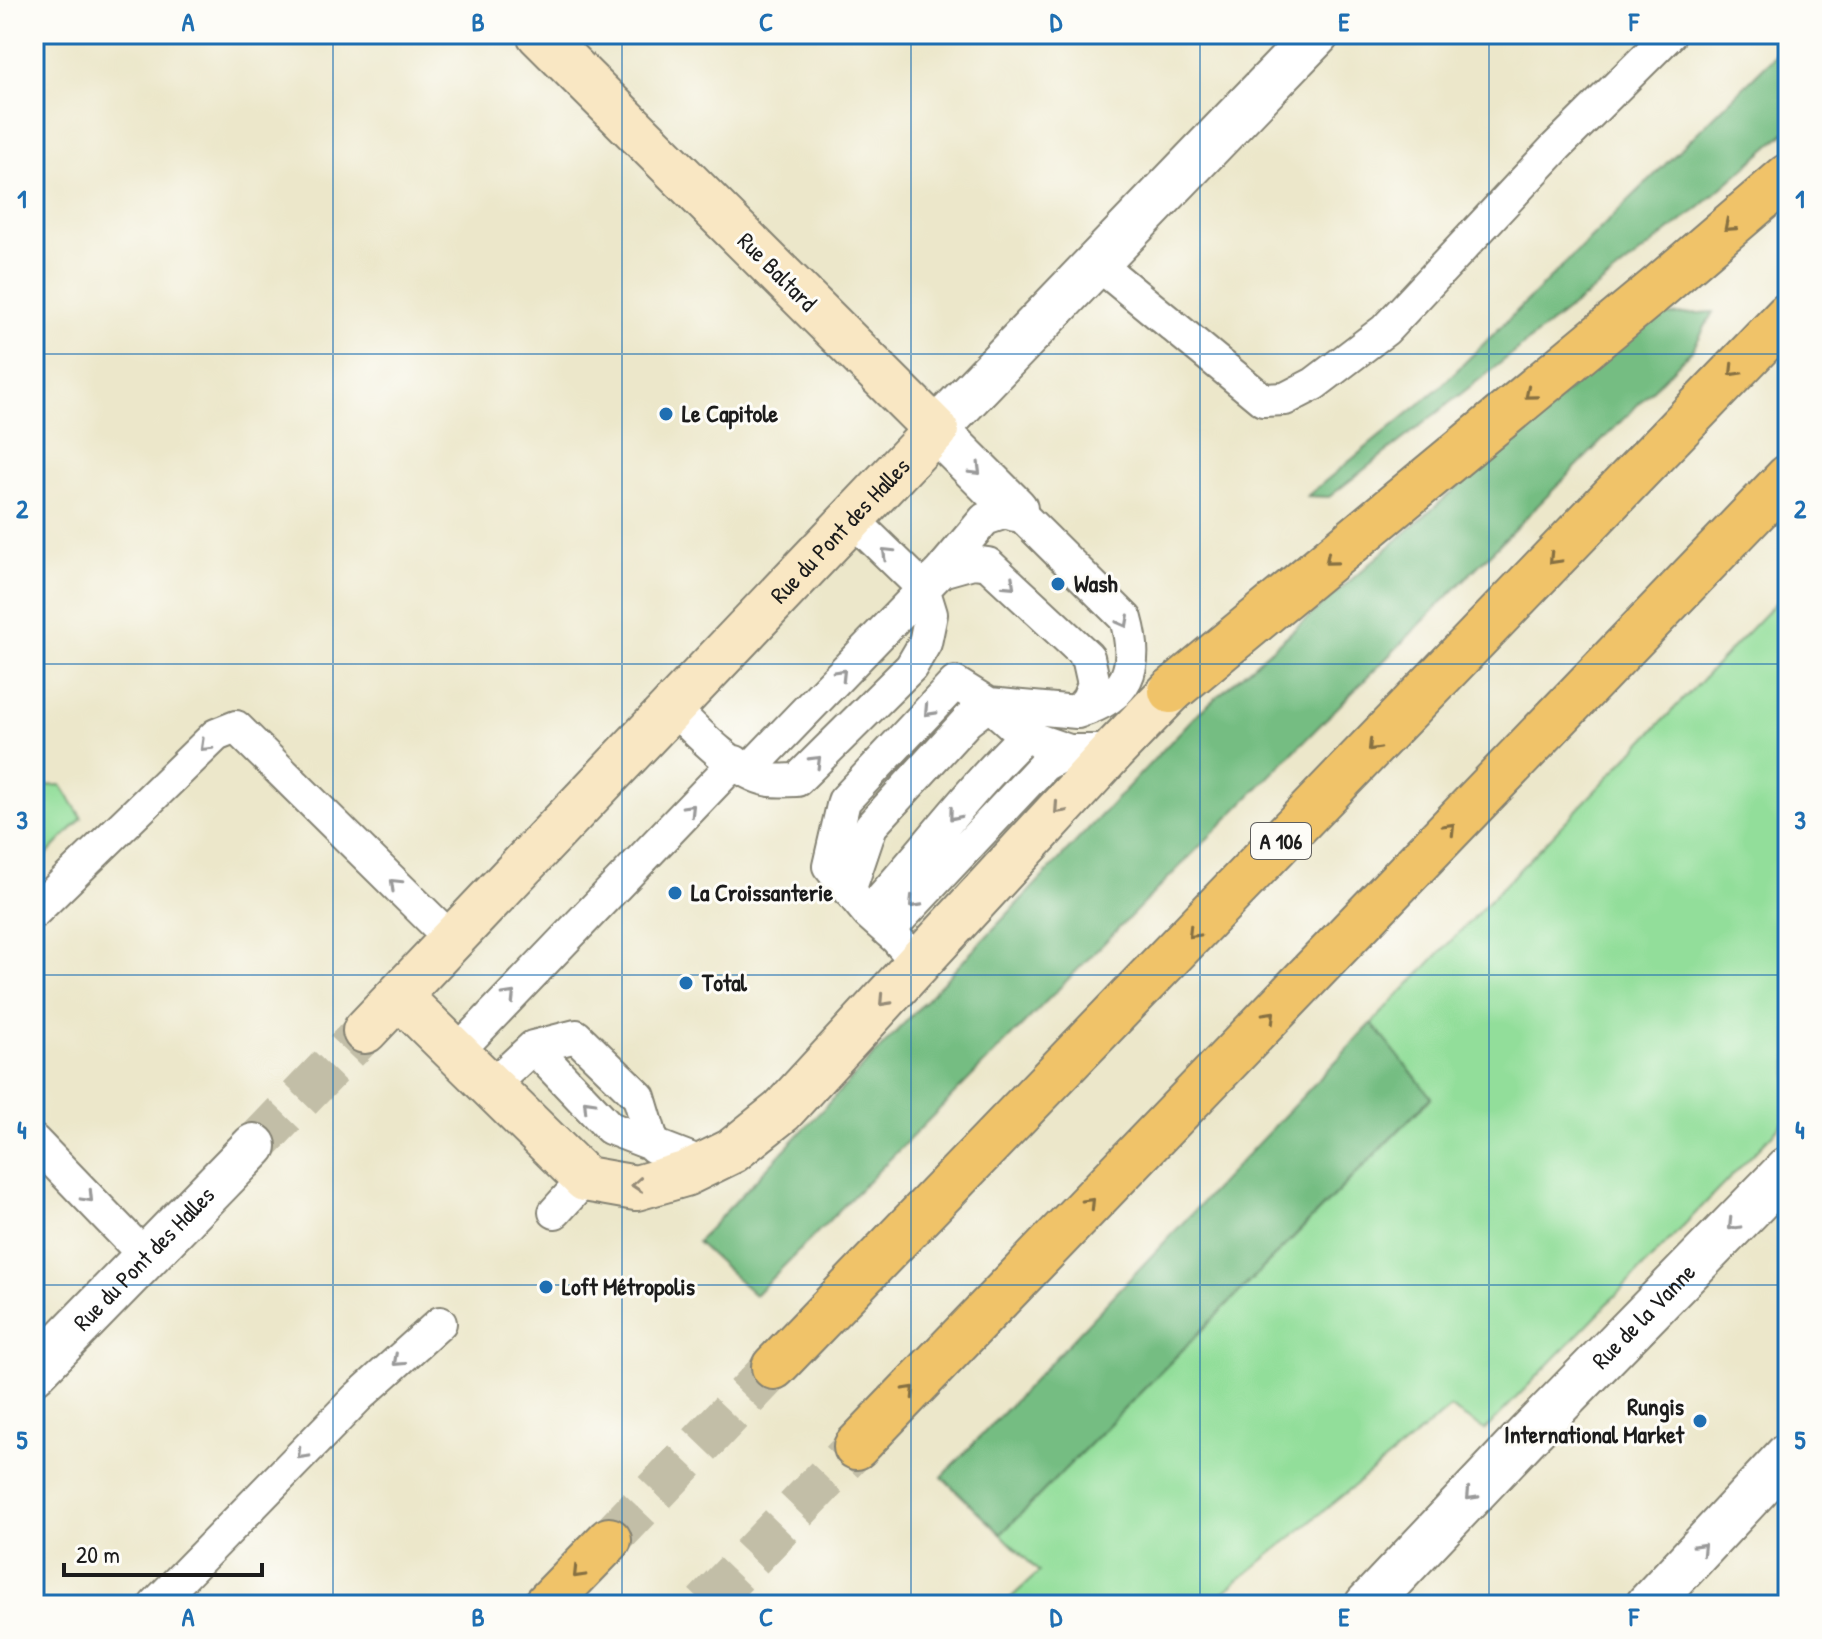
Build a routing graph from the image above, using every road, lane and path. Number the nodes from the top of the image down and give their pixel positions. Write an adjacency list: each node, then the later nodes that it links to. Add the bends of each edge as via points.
1 (539, 34): 7 (street, Rue Baltard)
2 (1317, 34): 5 (street, Rue du Pont des Halles)
3 (1670, 34): 5 (lane, via 1385,330 1314,384 1285,399 1263,400)
4 (1788, 176): 12 (highway, one-way to 12)
5 (1098, 264): 7 (street, Rue du Pont des Halles)
6 (1788, 315): 36 (highway, A 106, one-way to 36)
7 (936, 430): 9 (street, Rue Baltard, one-way to 9); 10 (street, Rue du Pont des Halles)
8 (1788, 477): 38 (highway, one-way to 8)
9 (1015, 509): 11 (lane, via 985,519); 15 (lane, one-way to 15, via 1126,619 1132,665 1124,681 1099,706)
10 (851, 518): 11 (lane, one-way to 10); 14 (street, Rue du Pont des Halles)
11 (932, 579): 15 (lane, one-way to 15, via 973,562 988,564 1088,657 1094,684); 19 (lane, one-way to 11); 19 (lane, one-way to 11, via 767,780 797,780 911,667 925,643)
12 (1171, 691): 18 (street)
13 (989, 704): 15 (lane); 16 (lane); 21 (lane, one-way to 21, via 955,683 844,801 829,866)
14 (672, 707): 19 (lane); 22 (street, Rue du Pont des Halles)
15 (1077, 712)
16 (1025, 736): 17 (lane); 21 (lane, one-way to 21)
17 (1069, 751): 18 (lane); 21 (lane, one-way to 21, via 1044,765)
18 (1113, 751): 23 (street, one-way to 23)
19 (742, 766): 26 (lane, one-way to 19)
20 (34, 912): 22 (lane, one-way to 20, via 236,727 216,735)
21 (868, 912): 23 (lane)
22 (451, 939): 24 (street, Rue du Pont des Halles)
23 (918, 964): 30 (street, one-way to 30, via 782,1111)
24 (399, 996): 25 (street, Rue du Pont des Halles); 26 (street)
25 (365, 1031)
26 (456, 1053): 27 (street)
27 (491, 1086): 30 (lane, one-way to 27, via 610,1128 533,1047); 32 (street)
28 (34, 1141): 34 (lane, one-way to 34)
29 (254, 1146): 34 (street, Rue du Pont des Halles)
30 (706, 1165): 32 (street, one-way to 32, via 636,1188)
31 (1788, 1169): 43 (street, Rue de la Vanne, one-way to 43)
32 (585, 1179): 33 (lane)
33 (555, 1212)
34 (146, 1257): 37 (street, Rue du Pont des Halles)
35 (440, 1323): 41 (lane, one-way to 41, via 357,1398)
36 (774, 1367)
37 (34, 1372)
38 (856, 1447)
39 (1788, 1455): 44 (street, one-way to 39)
40 (609, 1540): 42 (highway, one-way to 42)
41 (155, 1605)
42 (546, 1605)
43 (1367, 1605)
44 (1648, 1605)

